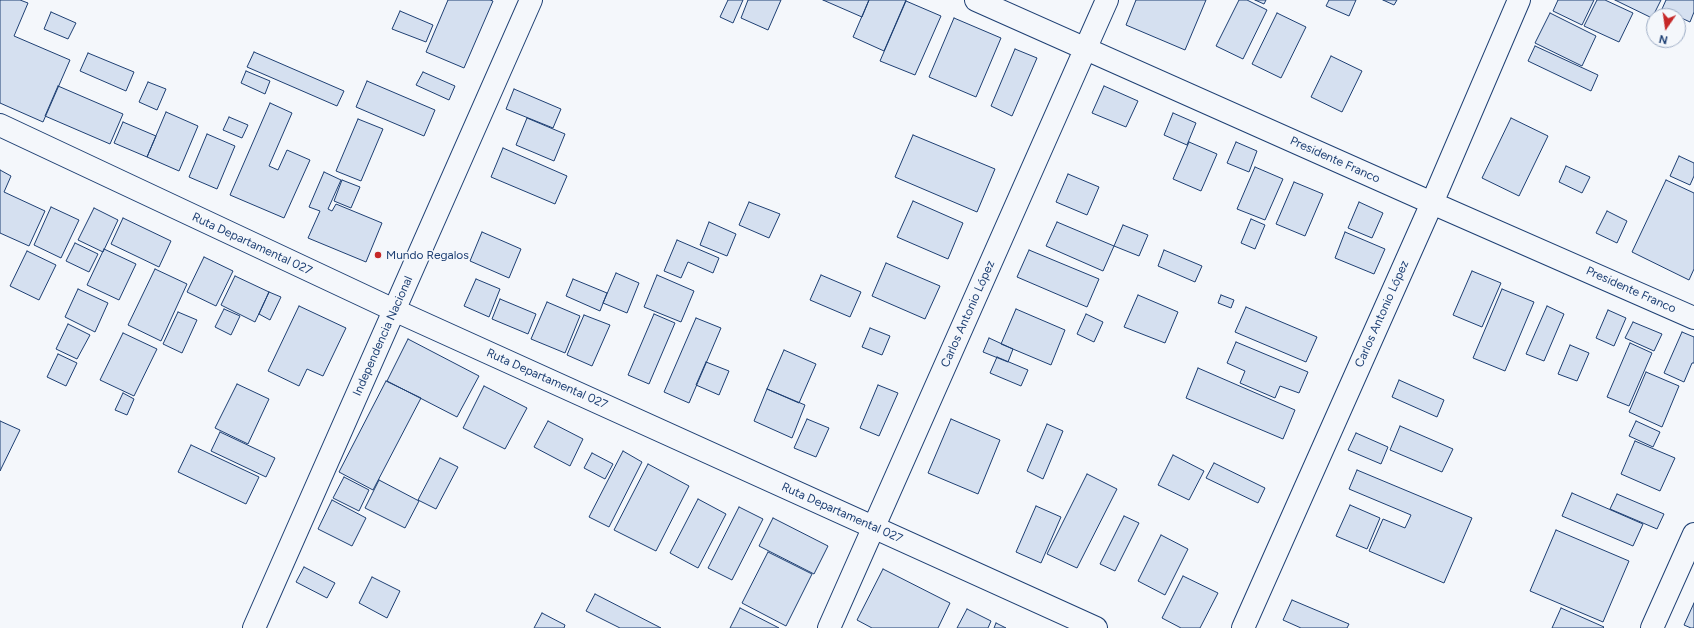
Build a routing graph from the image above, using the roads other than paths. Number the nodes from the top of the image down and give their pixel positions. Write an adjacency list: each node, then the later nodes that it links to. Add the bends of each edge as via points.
1 (531, 0): 8 (street, Independencia Nacional)
2 (976, 0): 5 (street, Presidente Franco)
3 (1107, 0): 5 (street, Carlos Antonio López)
4 (1519, 0): 7 (street, Carlos Antonio López)
5 (1085, 48): 7 (street, Presidente Franco); 10 (street, Carlos Antonio López)
6 (0, 126): 8 (street, Ruta Departamental 027)
7 (1432, 203): 9 (street, Presidente Franco); 15 (street, Carlos Antonio López)
8 (394, 310): 10 (street, Ruta Departamental 027); 12 (street, Independencia Nacional)
9 (1694, 318)
10 (874, 528): 13 (street, Carlos Antonio López); 14 (street, Ruta Departamental 027)
11 (1694, 534): 16 (street)
12 (254, 628)
13 (829, 628)
14 (1096, 628)
15 (1243, 628)
16 (1652, 628)

